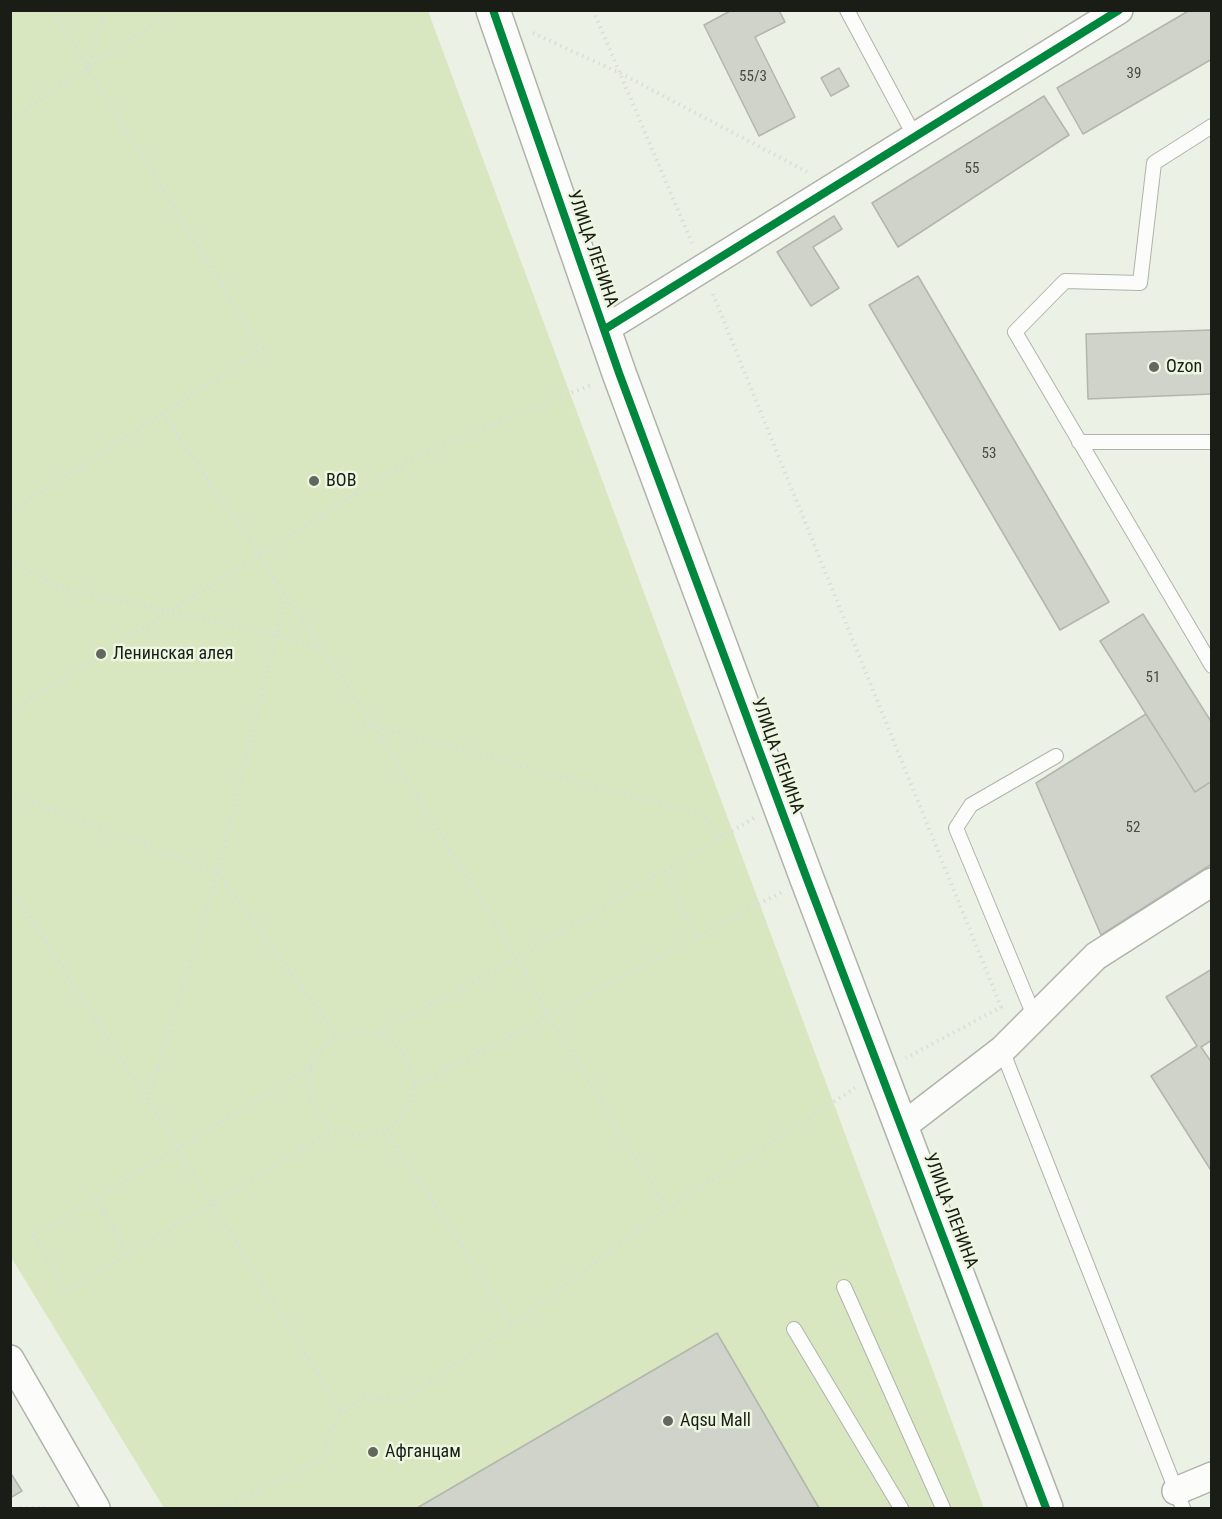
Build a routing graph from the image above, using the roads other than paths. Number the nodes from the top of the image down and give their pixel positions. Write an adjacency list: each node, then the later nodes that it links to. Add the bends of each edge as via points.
1 (847, 10): 5 (lane)
2 (1119, 10): 5 (street)
3 (494, 13): 6 (street, УЛИЦА ЛЕНИНА)
4 (1212, 126): 7 (lane, via 1154,163 1140,283 1065,281 1015,332)
5 (915, 137): 6 (street)
6 (604, 329): 14 (street, УЛИЦА ЛЕНИНА, via 807,879)
7 (1079, 442): 8 (lane); 9 (lane)
8 (1212, 442)
9 (1212, 666)
10 (1056, 756): 12 (lane, via 971,805 956,828)
11 (1212, 882): 12 (street, via 1096,956)
12 (1035, 1018): 13 (street)
13 (1002, 1050): 14 (street); 19 (lane)
14 (903, 1126): 20 (street, УЛИЦА ЛЕНИНА)
15 (844, 1287): 23 (lane)
16 (794, 1329): 22 (lane)
17 (10, 1359): 21 (street)
18 (1212, 1476): 19 (street)
19 (1180, 1500)
20 (1044, 1508)
21 (96, 1509)
22 (901, 1509)
23 (943, 1509)

